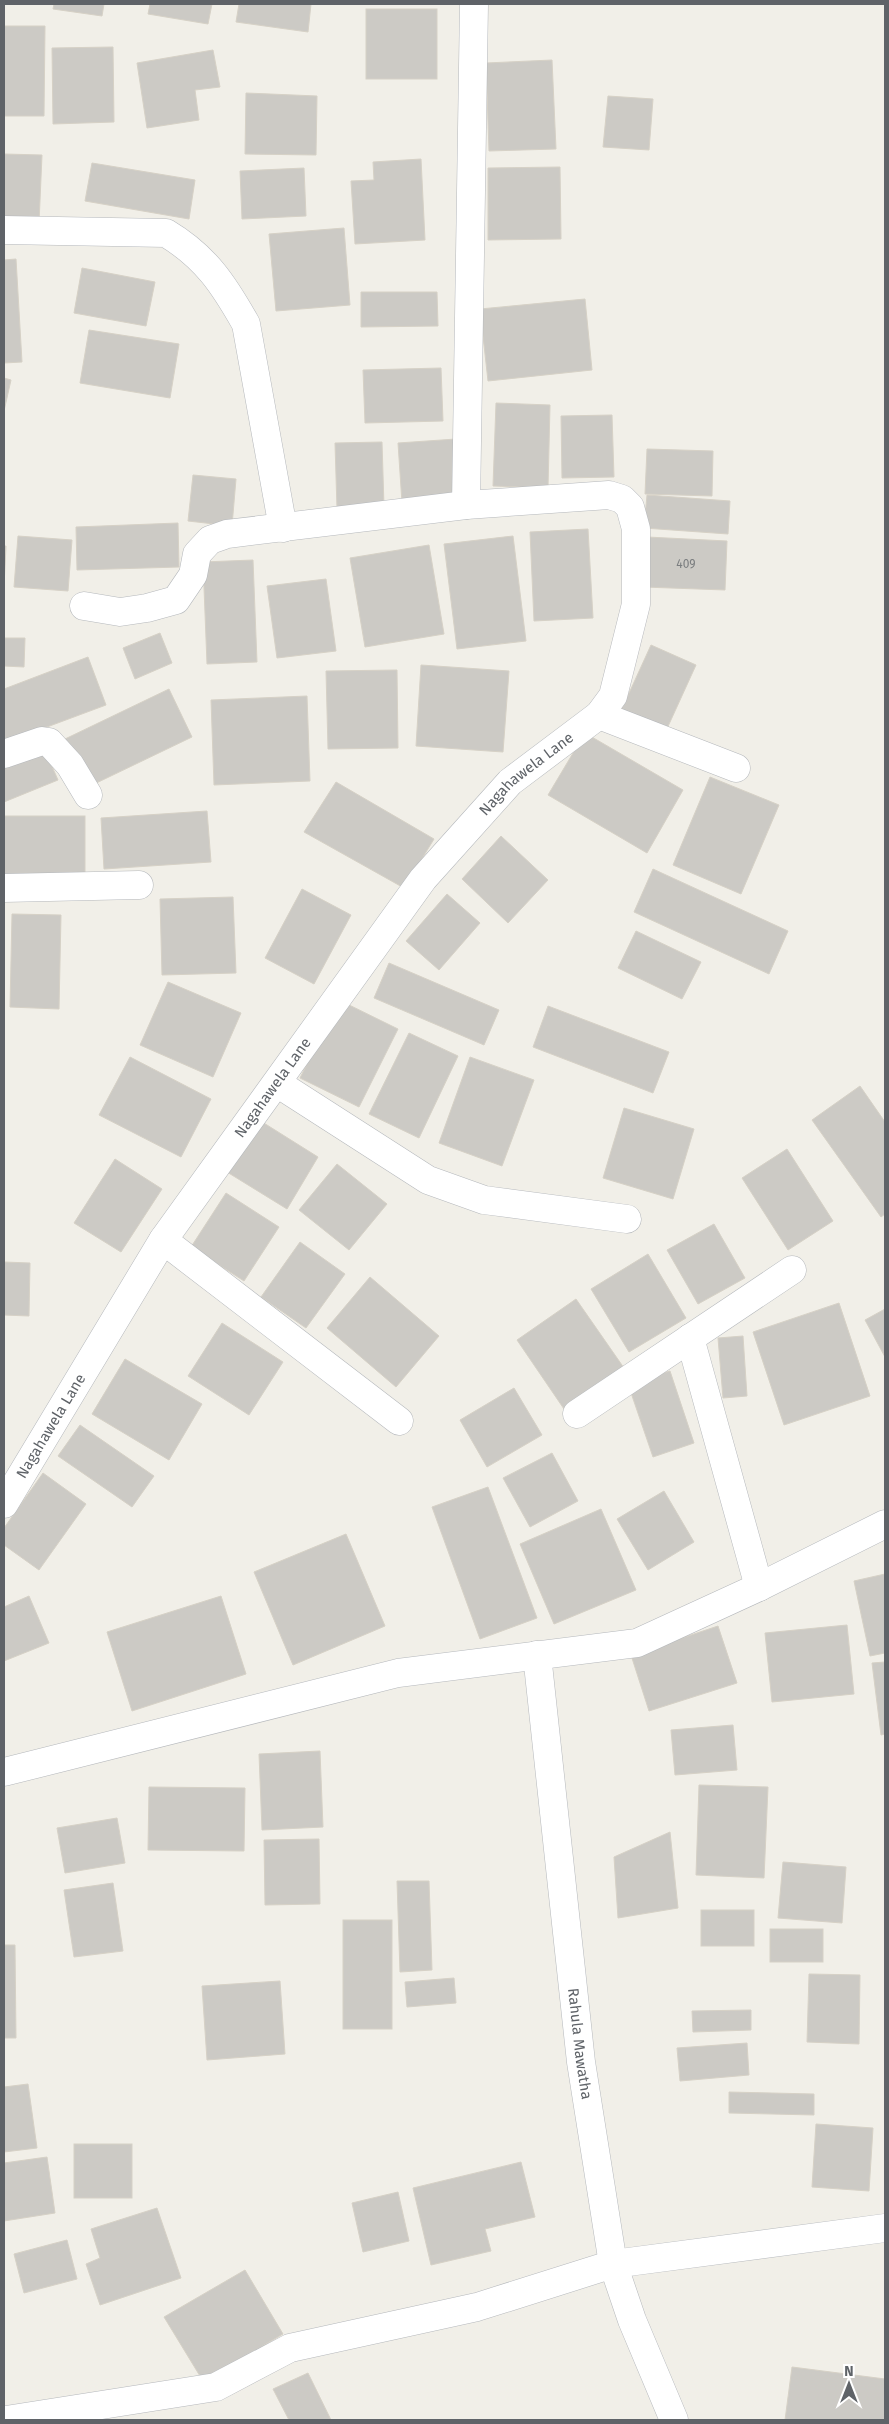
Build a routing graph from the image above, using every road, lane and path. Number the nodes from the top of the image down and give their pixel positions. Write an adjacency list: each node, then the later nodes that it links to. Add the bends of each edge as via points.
1 (474, 4): 3 (street)
2 (4, 230): 4 (street, via 166,234 189,247 211,270 246,324)
3 (466, 505): 4 (street, Nagahawela Lane); 6 (street, Nagahawela Lane, via 609,495 622,499 630,507 636,529 636,604 613,696)
4 (283, 528): 5 (street, Nagahawela Lane, via 227,534 210,540 197,554 193,575 176,600 120,612)
5 (84, 606)
6 (599, 715): 8 (street); 12 (street, Nagahawela Lane, via 510,782 423,880)
7 (4, 754): 9 (street, via 42,741 49,742 70,765)
8 (736, 768)
9 (88, 795)
10 (140, 885): 11 (street)
11 (4, 888)
12 (277, 1083): 13 (street, via 428,1180 484,1200); 14 (street, Nagahawela Lane)
13 (627, 1219)
14 (163, 1240): 18 (street); 19 (street, Nagahawela Lane)
15 (792, 1270): 16 (street)
16 (690, 1338): 17 (street); 21 (street)
17 (577, 1414)
18 (399, 1421)
19 (4, 1504)
20 (885, 1524): 21 (street)
21 (759, 1587): 22 (street, via 637,1643)
22 (537, 1655): 23 (street, via 398,1673); 25 (street, Rahula Mawatha, via 581,2062)
23 (4, 1772)
24 (885, 2228): 25 (street)
25 (613, 2264): 26 (street, via 477,2307 290,2348 216,2387); 27 (street, Rahula Mawatha, via 632,2320)
26 (6, 2420)
27 (674, 2420)

